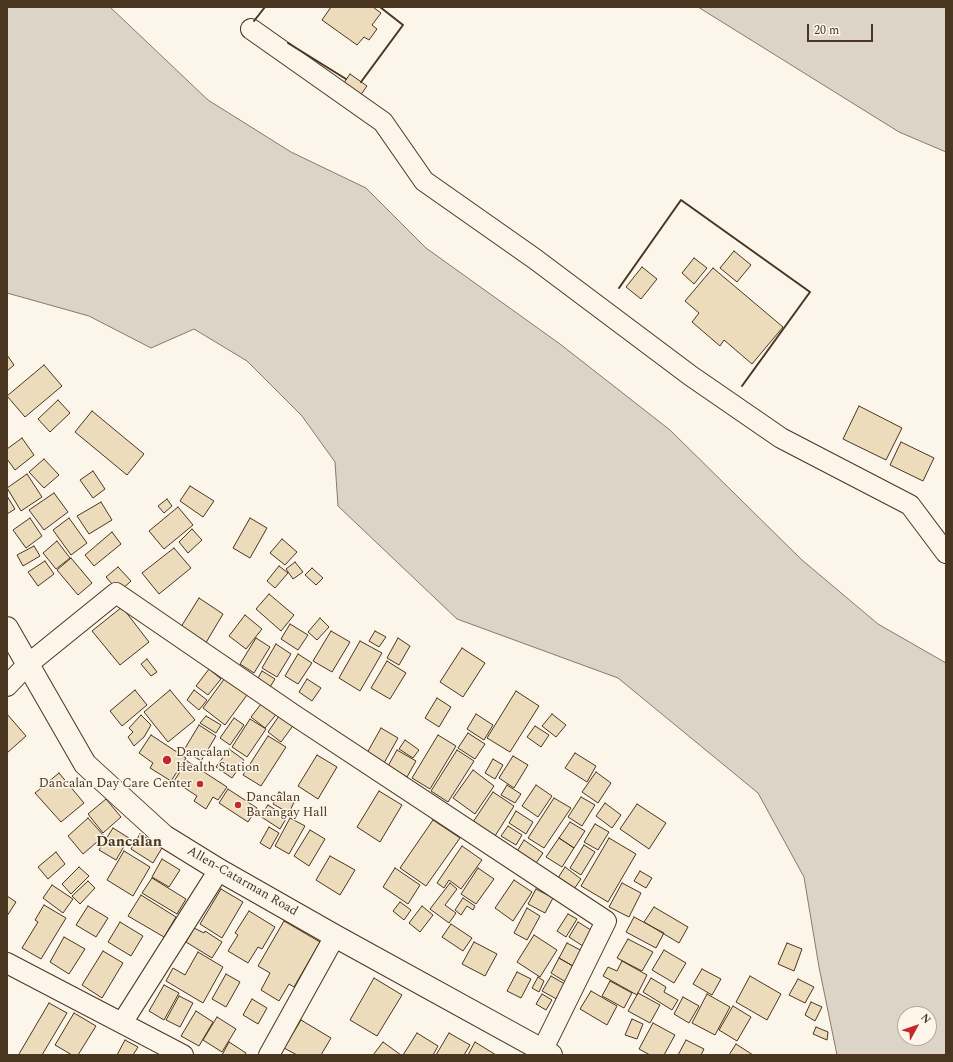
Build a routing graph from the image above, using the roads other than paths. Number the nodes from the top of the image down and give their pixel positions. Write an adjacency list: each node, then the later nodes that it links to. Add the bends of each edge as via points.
1 (252, 29): 2 (street, via 383,122 424,181 535,259 691,376 781,438 910,505)
2 (946, 553)
3 (7, 628): 4 (main road, Allen-Catarman Road)
4 (27, 665): 5 (street); 6 (main road, Allen-Catarman Road, via 86,764 164,836); 10 (street, via 116,593 294,715 606,921)
5 (7, 686)
6 (219, 870): 7 (main road, Allen-Catarman Road); 9 (street)
7 (335, 936): 10 (main road, Allen-Catarman Road); 12 (street)
8 (7, 963): 9 (street)
9 (122, 1023): 11 (street)
10 (544, 1053)
11 (183, 1055)
12 (269, 1055)

